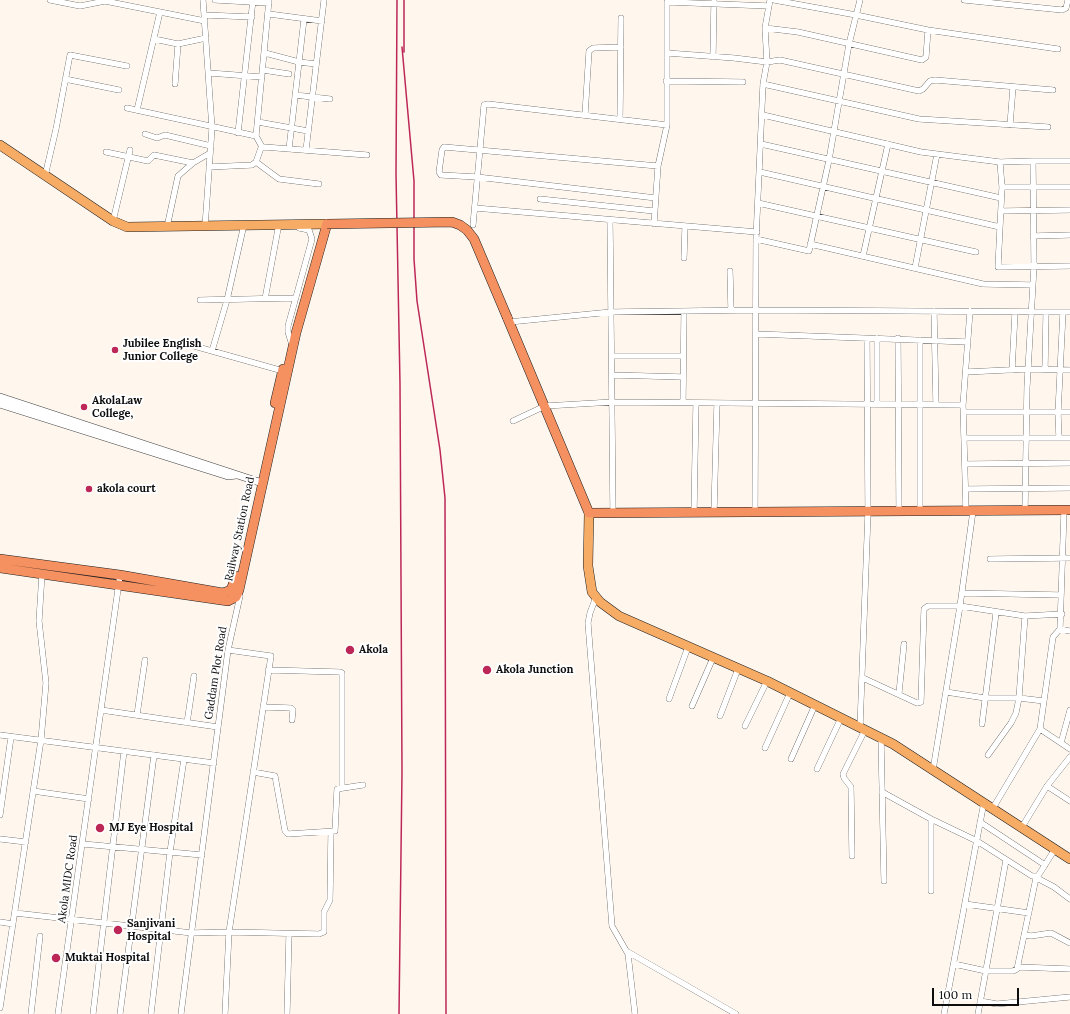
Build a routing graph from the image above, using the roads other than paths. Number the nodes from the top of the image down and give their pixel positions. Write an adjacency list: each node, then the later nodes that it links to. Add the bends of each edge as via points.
1 (50, 0): 15 (street, via 80,6 105,1)
2 (203, 0): 19 (street)
3 (216, 0): 4 (street)
4 (222, 0): 10 (street)
5 (324, 0): 22 (street)
6 (774, 0): 17 (street)
7 (860, 0): 17 (street)
8 (964, 0): 9 (street, via 1062,10 1066,8)
9 (1068, 0)
10 (253, 1): 12 (street); 18 (street)
11 (667, 1): 13 (street); 32 (street)
12 (269, 2): 16 (street)
13 (714, 2): 14 (street); 33 (street)
14 (770, 3): 23 (street)
15 (160, 12): 19 (street); 26 (street)
16 (269, 14): 21 (street); 31 (street)
17 (856, 15): 24 (street); 28 (street)
18 (252, 17): 19 (street); 42 (street)
19 (204, 18): 25 (street)
20 (621, 18): 29 (street)
21 (304, 19): 22 (street); 34 (street)
22 (322, 21): 36 (street)
23 (765, 28): 28 (street, via 798,32); 35 (street)
24 (928, 30): 28 (street, via 926,57 922,60); 30 (street)
25 (206, 38): 27 (street); 39 (street)
26 (154, 39): 27 (street); 57 (street)
27 (178, 44): 47 (street)
28 (849, 44): 40 (street)
29 (621, 47): 58 (street, via 593,48 589,51); 60 (street)
30 (1058, 49)
31 (265, 53): 34 (street); 38 (street)
32 (667, 54): 33 (street); 45 (street)
33 (713, 57): 35 (street)
34 (299, 62): 36 (street); 52 (street)
35 (767, 62): 40 (street, via 780,60); 48 (street)
36 (316, 64): 53 (street)
37 (127, 66): 44 (street, via 71,55)
38 (263, 70): 41 (street); 43 (street)
39 (209, 73): 42 (street); 64 (street)
40 (844, 73): 49 (street, via 919,91 930,81 935,80); 55 (street)
41 (289, 74)
42 (244, 76): 43 (street); 69 (street)
43 (262, 78): 61 (street)
44 (65, 79): 50 (street); 96 (street)
45 (666, 81): 46 (street); 62 (street)
46 (742, 82)
47 (176, 84)
48 (763, 84): 55 (street); 59 (street)
49 (1013, 87): 51 (street); 63 (street)
50 (119, 90)
51 (1053, 90)
52 (295, 96): 53 (street); 66 (street)
53 (312, 97): 54 (street); 67 (street)
54 (330, 99)
55 (839, 101): 63 (street, via 919,119); 68 (street)
56 (127, 108): 57 (street)
57 (137, 110): 64 (street)
58 (585, 115): 60 (street); 78 (street, via 486,104 483,108)
59 (762, 115): 68 (street); 72 (street)
60 (620, 120): 62 (street)
61 (258, 122): 66 (street); 71 (street)
62 (667, 125): 92 (street)
63 (1010, 125): 65 (street)
64 (212, 128): 69 (street); 75 (street)
65 (1048, 128)
66 (292, 129): 67 (street); 77 (street)
67 (308, 131): 80 (street)
68 (835, 131): 73 (street); 86 (street)
69 (238, 133): 71 (street)
70 (145, 134): 75 (street, via 157,138 165,135)
71 (256, 136): 76 (street)
72 (760, 144): 86 (street); 95 (street)
73 (888, 144): 83 (street); 94 (street)
74 (0, 145): 96 (main road)
75 (211, 146): 82 (street)
76 (262, 147): 77 (street); 89 (street)
77 (289, 149): 80 (street)
78 (479, 149): 92 (street); 97 (street); 97 (street, via 444,147 439,172 440,175)
79 (130, 150): 85 (street)
80 (306, 150): 84 (street)
81 (106, 152): 85 (street)
82 (210, 153): 91 (street); 93 (street)
83 (937, 154): 90 (street); 98 (street)
84 (367, 155)
85 (128, 157): 91 (street, via 148,161 154,155); 116 (street)
86 (829, 160): 94 (street); 100 (street)
87 (1033, 161): 88 (street); 90 (street); 103 (street)
88 (1070, 161)
89 (256, 162): 93 (street, via 252,165); 99 (street, via 279,179)
90 (1000, 162): 101 (street)
91 (193, 163): 122 (street, via 176,179)
92 (658, 166): 104 (street)
93 (209, 167): 121 (street)
94 (882, 171): 98 (street); 107 (street)
95 (760, 172): 100 (street); 108 (street)
96 (45, 176): 116 (main road)
97 (477, 177): 104 (street); 109 (street)
98 (932, 183): 105 (street); 111 (street)
99 (320, 184)
100 (823, 187): 107 (street); 115 (street)
101 (1002, 187): 103 (street); 105 (street)
102 (1070, 187): 103 (street)
103 (1035, 188): 112 (street)
104 (656, 198): 110 (street)
105 (1001, 198): 114 (street)
106 (540, 199): 110 (street)
107 (877, 199): 111 (street); 125 (street)
108 (758, 203): 115 (street); 128 (street)
109 (475, 208): 117 (street); 120 (street)
110 (654, 210): 119 (street)
111 (927, 210): 124 (street); 132 (street)
112 (1034, 210): 113 (street); 114 (street); 130 (street)
113 (1070, 210)
114 (1001, 211): 124 (street)
115 (817, 215): 125 (street); 133 (street)
116 (113, 221): 122 (main road, via 127,226)
117 (610, 221): 119 (street); 149 (street)
118 (326, 224): 121 (main road); 157 (highway, bridge, via 452,222 460,225 474,239); 166 (highway, Railway Station Road)
119 (654, 224): 123 (street)
120 (473, 225)
121 (207, 226): 122 (main road); 126 (street, via 208,229)
122 (167, 227)
123 (685, 227): 128 (street); 136 (street)
124 (1000, 227): 137 (street, via 998,267)
125 (871, 228): 132 (street); 135 (street)
126 (243, 229): 127 (street); 145 (street)
127 (278, 229): 142 (street); 143 (street, via 306,229 312,236)
128 (757, 232): 131 (street)
129 (1070, 235): 130 (street)
130 (1033, 236): 137 (street)
131 (756, 239): 133 (street, via 809,252); 147 (street)
132 (922, 240): 134 (street); 139 (street)
133 (810, 244): 135 (street)
134 (976, 252)
135 (863, 256): 139 (street)
136 (684, 258)
137 (1034, 266): 138 (street); 141 (street)
138 (1070, 266)
139 (915, 268): 141 (street, via 989,285)
140 (730, 271): 146 (street)
141 (1033, 285): 155 (street)
142 (265, 298): 143 (street); 145 (street)
143 (296, 298): 166 (street, via 288,329)
144 (200, 300): 145 (street)
145 (227, 300): 167 (street)
146 (731, 310): 147 (street); 150 (street)
147 (756, 310): 151 (street); 158 (street)
148 (970, 311): 151 (street); 152 (street); 164 (street)
149 (611, 312): 150 (street); 157 (street); 168 (street)
150 (684, 312): 169 (street)
151 (934, 312): 163 (street)
152 (1015, 312): 155 (street); 171 (street)
153 (1063, 312): 154 (street); 156 (street); 173 (street)
154 (1070, 312)
155 (1030, 313): 156 (street); 170 (street)
156 (1046, 313): 172 (street)
157 (508, 319): 192 (highway)
158 (756, 334): 161 (street); 187 (street)
159 (877, 338): 160 (street); 161 (street); 185 (street)
160 (898, 338): 162 (street); 188 (street)
161 (868, 339): 184 (street)
162 (920, 340): 163 (street); 189 (street)
163 (934, 340): 164 (street); 190 (street)
164 (968, 342): 176 (street)
165 (187, 344): 167 (street)
166 (293, 348): 175 (highway, Railway Station Road, via 285,360); 206 (highway, Railway Station Road)
167 (212, 351): 175 (street)
168 (612, 356): 169 (street); 177 (street)
169 (683, 356): 178 (street)
170 (1028, 369): 171 (street); 172 (street); 194 (street)
171 (1012, 370): 176 (street)
172 (1045, 370): 173 (street)
173 (1060, 370): 174 (street); 196 (street)
174 (1070, 370)
175 (283, 371): 206 (highway, Railway Station Road)
176 (966, 372): 191 (street)
177 (612, 375): 178 (street); 180 (street)
178 (683, 377): 181 (street)
179 (0, 397): 202 (street)
180 (613, 402): 181 (street); 192 (street); 219 (street)
181 (683, 403): 182 (street)
182 (696, 403): 183 (street); 213 (street)
183 (717, 403): 187 (street); 214 (street)
184 (868, 403): 185 (street); 187 (street); 216 (street)
185 (877, 403): 188 (street)
186 (0, 404): 202 (street)
187 (755, 404): 215 (street)
188 (898, 405): 189 (street); 217 (street)
189 (920, 405): 190 (street); 218 (street)
190 (936, 405): 191 (street)
191 (963, 405): 193 (street)
192 (544, 406): 197 (street); 220 (highway)
193 (964, 412): 194 (street); 198 (street)
194 (1026, 412): 196 (street); 199 (street)
195 (1070, 412): 196 (street)
196 (1058, 413): 200 (street)
197 (513, 421)
198 (965, 438): 199 (street); 205 (street)
199 (1026, 438): 200 (street); 203 (street)
200 (1059, 438): 201 (street)
201 (1070, 438)
202 (153, 450): 206 (street, via 229,470 236,475)
203 (1026, 463): 204 (street); 205 (street); 207 (street)
204 (1070, 463)
205 (966, 464): 209 (street)
206 (260, 482): 229 (highway, Railway Station Road)
207 (1026, 488): 208 (street); 209 (street); 212 (street)
208 (1070, 488)
209 (966, 489): 211 (street)
210 (1067, 510): 212 (highway); 224 (street)
211 (969, 511): 212 (highway); 218 (highway); 230 (street)
212 (1025, 511)
213 (694, 512): 214 (highway); 219 (highway)
214 (714, 512): 215 (highway)
215 (755, 512): 216 (highway)
216 (868, 512): 217 (highway); 247 (street)
217 (899, 512): 218 (highway)
218 (920, 512)
219 (613, 513): 220 (highway)
220 (589, 514): 232 (main road, via 588,566 592,592)
221 (1070, 558): 224 (street)
222 (0, 559): 227 (highway, Railway Station Road)
223 (990, 559): 224 (street)
224 (1062, 559): 231 (street)
225 (0, 568): 226 (highway, Railway Station Road)
226 (42, 574): 228 (highway, Railway Station Road); 274 (street, via 39,621 46,683)
227 (120, 575): 228 (street, Akola MIDC Road); 229 (highway, Railway Station Road, via 223,593)
228 (118, 585): 229 (highway, Railway Station Road, via 221,600 231,600); 259 (street, Akola MIDC Road)
229 (234, 592): 241 (street, Gaddam Plot Road, via 240,596)
230 (962, 593): 231 (street); 233 (street)
231 (1061, 595): 235 (street)
232 (596, 596): 240 (main road, via 619,616); 336 (street, via 588,623 612,926)
233 (960, 606): 234 (street); 249 (street); 251 (street, via 925,607 923,700 917,703)
234 (996, 613): 236 (street); 253 (street)
235 (1062, 614): 236 (street); 237 (street)
236 (1026, 616): 254 (street)
237 (1060, 629): 238 (street); 255 (street, via 1053,637)
238 (1070, 631)
239 (904, 644): 251 (street)
240 (688, 646): 242 (main road); 252 (street)
241 (228, 650): 245 (street, via 270,656); 268 (street, Gaddam Plot Road)
242 (713, 658): 244 (main road); 257 (street)
243 (146, 660): 261 (street)
244 (738, 668): 248 (main road); 262 (street)
245 (268, 670): 258 (street); 291 (street, via 342,673)
246 (194, 676): 265 (street)
247 (863, 678): 251 (street); 269 (street)
248 (767, 681): 250 (main road); 267 (street)
249 (946, 692): 253 (street); 287 (street)
250 (790, 693): 256 (main road); 277 (street)
251 (899, 693)
252 (669, 698)
253 (985, 698): 254 (street); 266 (street)
254 (1019, 698): 255 (street); 281 (street, via 1015,718)
255 (1044, 701): 270 (street)
256 (815, 705): 263 (main road); 284 (street)
257 (692, 706)
258 (263, 707): 264 (street, via 291,708); 288 (street)
259 (101, 710): 261 (street); 276 (street, Akola MIDC Road)
260 (1070, 710): 275 (street)
261 (137, 715): 265 (street)
262 (720, 716)
263 (840, 718): 269 (main road); 286 (street)
264 (292, 720)
265 (187, 722): 268 (street)
266 (982, 724)
267 (745, 726)
268 (218, 727): 285 (street, Gaddam Plot Road)
269 (863, 729): 273 (main road); 312 (street, via 843,774 851,787)
270 (1040, 729): 275 (street); 297 (street)
271 (0, 735): 272 (street)
272 (11, 736): 274 (street); 298 (street)
273 (881, 738): 287 (main road); 293 (street)
274 (41, 740): 276 (street); 292 (street)
275 (1061, 743): 278 (street)
276 (95, 747): 279 (street); 294 (street, Akola MIDC Road)
277 (766, 748)
278 (1070, 749)
279 (124, 751): 280 (street); 307 (street)
280 (154, 755): 283 (street); 309 (street)
281 (988, 756)
282 (1070, 757): 290 (street)
283 (184, 759): 285 (street); 310 (street)
284 (791, 760)
285 (214, 763): 311 (street)
286 (817, 769)
287 (934, 770): 296 (main road)
288 (253, 772): 302 (street, via 275,776 286,833); 330 (street)
289 (363, 785): 291 (street)
290 (1047, 786): 295 (street); 301 (street)
291 (342, 788): 302 (street, via 337,790 336,830)
292 (33, 791): 294 (street); 305 (street)
293 (882, 792): 299 (street); 317 (street)
294 (89, 799): 306 (street, Akola MIDC Road)
295 (1070, 801)
296 (984, 802): 297 (main road); 300 (street)
297 (993, 808): 301 (main road)
298 (0, 815)
299 (931, 819): 304 (street); 318 (street)
300 (980, 822): 304 (street); 315 (street)
301 (1022, 827): 308 (main road)
302 (331, 832): 332 (street, via 330,900 324,912 324,932)
303 (0, 839): 305 (street)
304 (977, 841): 314 (street); 320 (street)
305 (26, 842): 322 (street)
306 (83, 844): 307 (street); 324 (street, Akola MIDC Road)
307 (114, 847): 309 (street); 326 (street)
308 (1055, 849): 313 (main road); 315 (street)
309 (142, 850): 310 (street); 328 (street)
310 (170, 852): 311 (street); 329 (street)
311 (202, 855): 331 (street)
312 (852, 856)
313 (1070, 859)
314 (1006, 860): 316 (street); 321 (street)
315 (1045, 865): 316 (street)
316 (1036, 877): 319 (street); 323 (street)
317 (884, 882)
318 (931, 891)
319 (1070, 899)
320 (965, 904): 321 (street); 337 (street)
321 (997, 909): 323 (street); 340 (street)
322 (15, 913): 324 (street); 327 (street)
323 (1029, 913): 333 (street)
324 (72, 919): 326 (street); 345 (street, Akola MIDC Road)
325 (0, 922): 327 (street)
326 (105, 923): 328 (street); 346 (street)
327 (13, 924): 343 (street)
328 (132, 926): 329 (street); 347 (street)
329 (162, 929): 331 (street); 348 (street)
330 (229, 932): 331 (street); 332 (street); 350 (street)
331 (192, 933): 349 (street)
332 (289, 934): 351 (street)
333 (1025, 935): 335 (street, via 1051,933); 338 (street)
334 (40, 936): 344 (street)
335 (1070, 943)
336 (628, 952): 352 (street); 353 (street)
337 (954, 964): 340 (street); 354 (street)
338 (1018, 967): 339 (street); 340 (street, via 1013,971)
339 (1070, 970)
340 (986, 971): 342 (street)
341 (1070, 997): 342 (street, via 997,1004)
342 (980, 1001): 355 (street)
343 (0, 1008)
344 (31, 1014)
345 (58, 1014)
346 (93, 1014)
347 (120, 1014)
348 (151, 1014)
349 (181, 1014)
350 (225, 1014)
351 (287, 1014)
352 (635, 1014)
353 (736, 1014)
354 (944, 1014)
355 (978, 1014)

